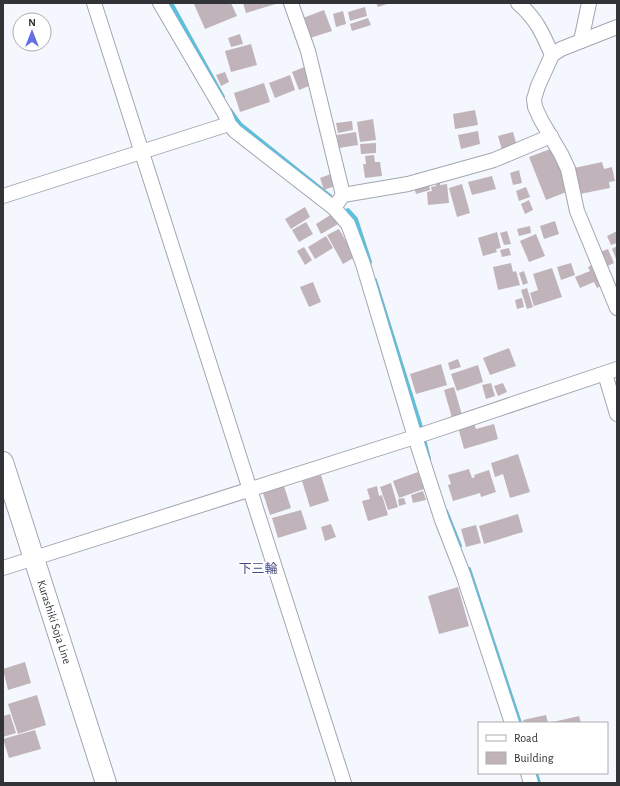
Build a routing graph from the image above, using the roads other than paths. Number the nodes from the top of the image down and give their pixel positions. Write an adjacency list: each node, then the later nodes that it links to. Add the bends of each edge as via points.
1 (94, 3): 11 (street)
2 (160, 3): 9 (street)
3 (291, 3): 12 (street, via 308,51)
4 (518, 3): 8 (street, via 528,11 541,29)
5 (589, 3): 7 (street)
6 (617, 27): 7 (street)
7 (581, 41): 8 (street)
8 (552, 55): 10 (street, via 534,99 538,114)
9 (229, 124): 11 (street); 14 (street)
10 (551, 136): 12 (street, via 494,160 408,184); 15 (street, via 568,170 577,211)
11 (142, 152): 13 (street); 20 (street)
12 (343, 195): 14 (street)
13 (3, 196)
14 (334, 208): 18 (street, via 348,224)
15 (617, 308)
16 (611, 372): 17 (street); 18 (street)
17 (617, 414)
18 (420, 435): 20 (street); 23 (street, via 442,520 463,574)
19 (3, 462): 21 (main road, Kurashiki Soja Line)
20 (250, 489): 21 (street); 25 (street)
21 (33, 558): 22 (street); 24 (main road, Kurashiki Soja Line)
22 (3, 568)
23 (512, 722)
24 (106, 783)
25 (344, 783)

